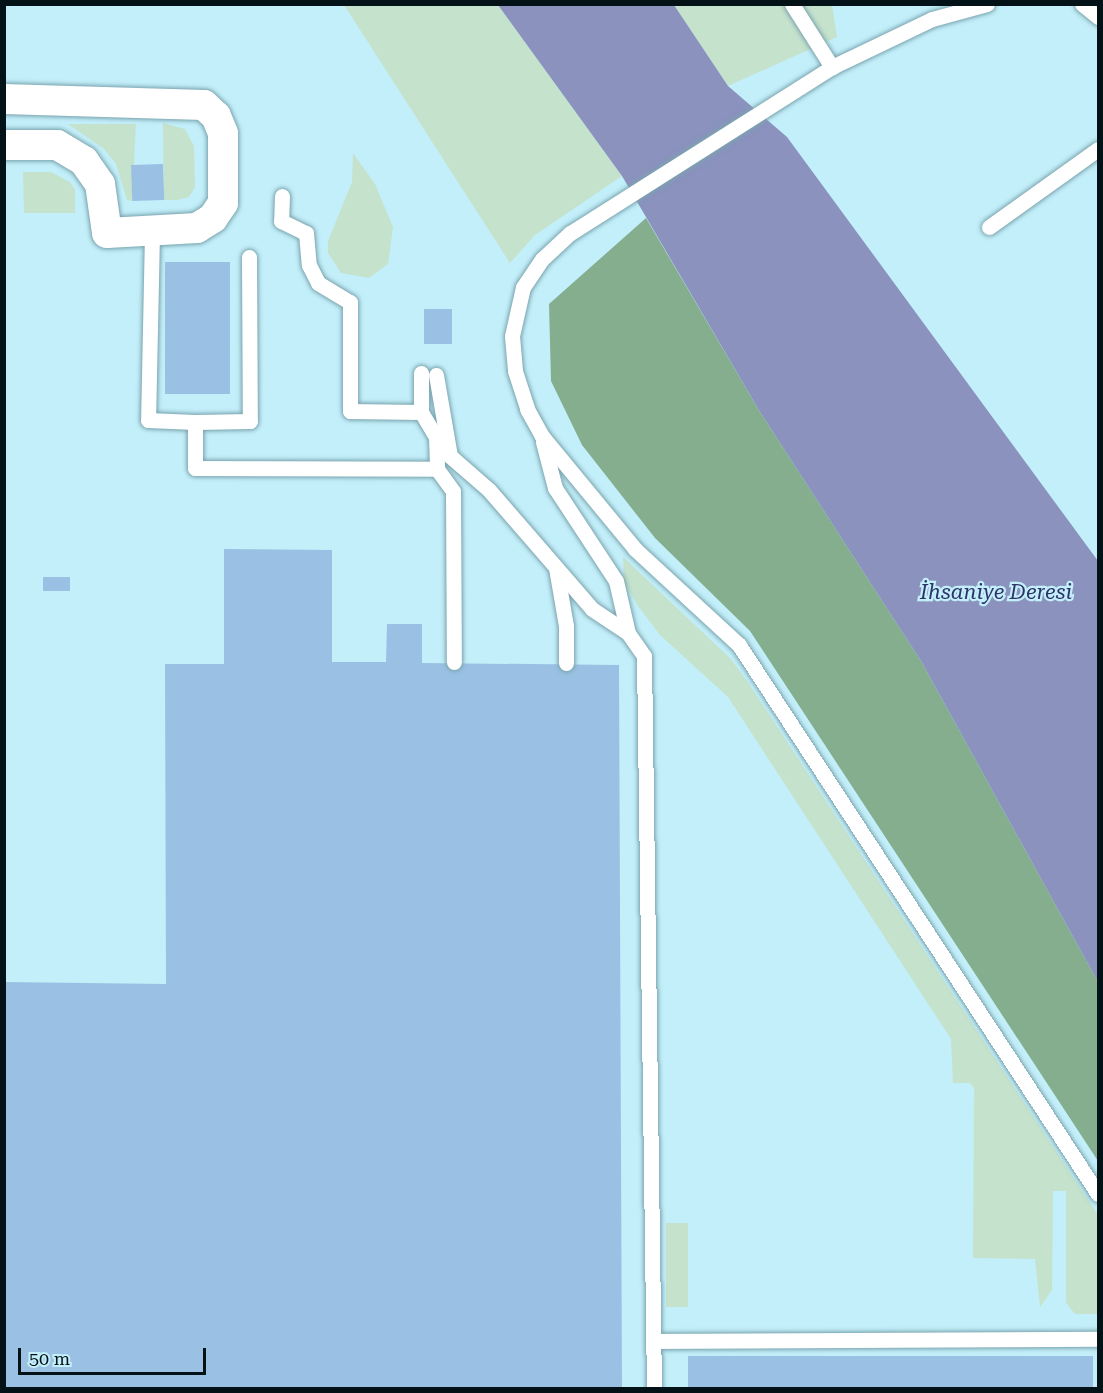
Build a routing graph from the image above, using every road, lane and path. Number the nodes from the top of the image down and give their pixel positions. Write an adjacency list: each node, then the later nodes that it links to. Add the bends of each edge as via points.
1 (792, 4): 5 (lane)
2 (987, 4): 5 (lane, via 932,19)
3 (1082, 4): 4 (lane)
4 (1098, 17)
5 (832, 67): 15 (lane, via 570,233 542,259 523,287 512,336 527,409)
6 (4, 99): 11 (street, via 181,101 204,105 216,116 223,133 223,202 213,218 197,228)
7 (4, 145): 11 (street, via 57,145 84,161 100,184 107,233)
8 (1098, 149): 10 (lane)
9 (282, 196): 13 (lane, via 281,221 306,233 309,265 318,283 350,302 350,411)
10 (989, 227)
11 (152, 233): 14 (lane, via 148,420)
12 (249, 257): 14 (lane, via 250,421)
13 (421, 412): 16 (lane, via 435,437); 17 (lane, via 429,374 450,456 489,490)
14 (195, 422): 16 (lane, via 195,468)
15 (542, 436): 18 (lane, via 555,488 616,581); 21 (lane, via 635,549 739,645)
16 (437, 469): 19 (lane, via 453,490)
17 (555, 567): 18 (lane, via 592,609); 20 (lane, via 566,626)
18 (628, 633): 23 (lane, via 644,656)
19 (454, 662)
20 (566, 663)
21 (1098, 1194)
22 (1098, 1339): 23 (lane)
23 (653, 1341): 24 (lane)
24 (654, 1389)

